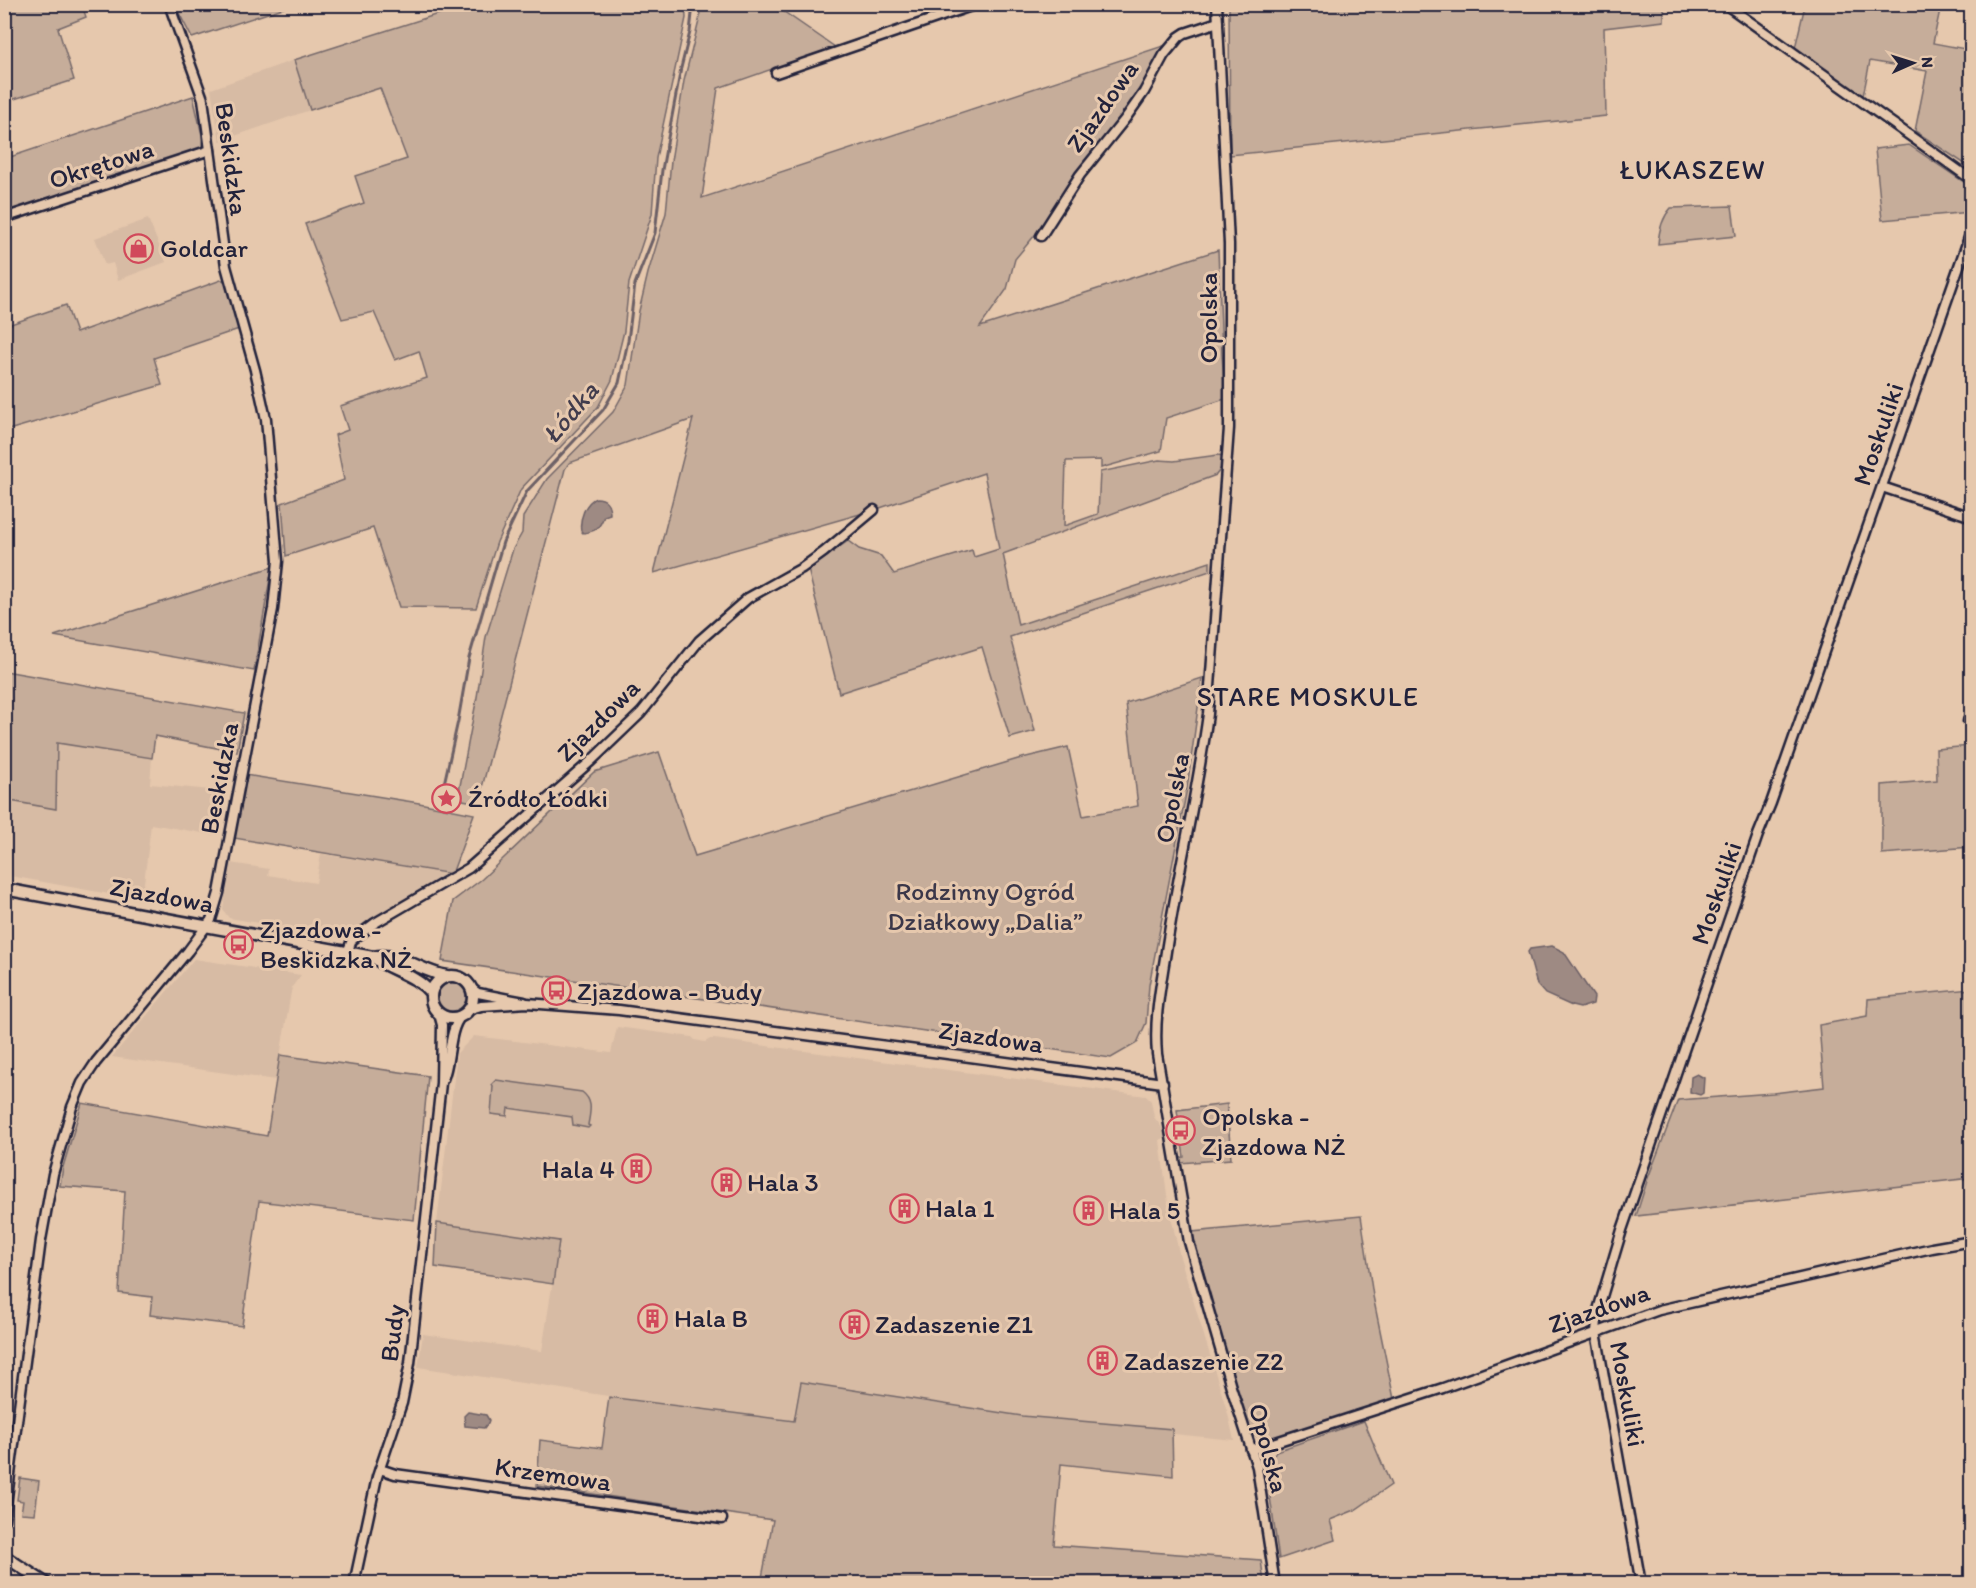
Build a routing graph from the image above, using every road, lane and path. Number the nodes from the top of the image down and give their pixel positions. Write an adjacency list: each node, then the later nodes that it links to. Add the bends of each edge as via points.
1 (169, 4): 7 (street, Beskidzka, via 203,99)
2 (977, 4): 6 (street)
3 (1218, 4): 5 (street, Opolska)
4 (1725, 4): 8 (street)
5 (1218, 22): 11 (street, Zjazdowa, via 1185,33 1164,55 1144,92 1080,175); 28 (street, Opolska, via 1229,244 1229,428 1202,759 1155,1026)
6 (776, 74)
7 (210, 150): 9 (street, Okrętowa); 18 (street, Beskidzka, via 226,266 266,419 278,561 273,609 219,892)
8 (1971, 180)
9 (4, 218)
10 (1971, 229): 12 (street, Moskuliki)
11 (1041, 236)
12 (1882, 487): 14 (street); 30 (street, Moskuliki, via 1625,1221 1598,1310)
13 (874, 510): 19 (street, Zjazdowa, via 802,568 748,598 699,642 641,713 591,761 469,868 368,928 352,940)
14 (1971, 518)
15 (1971, 709): 16 (street)
16 (1968, 721)
17 (4, 889): 18 (street, Zjazdowa)
18 (207, 926): 19 (street, Zjazdowa); 34 (street, Beskidzka, via 96,1062 72,1107 53,1174 41,1240)
19 (347, 953): 20 (street, Zjazdowa)
20 (373, 957): 21 (street, Zjazdowa, via 396,957); 23 (street, Zjazdowa, via 418,981)
21 (447, 976): 22 (street, via 460,978); 23 (street, via 435,984)
22 (471, 988): 24 (street, Zjazdowa, via 478,993); 25 (street, via 472,1002)
23 (431, 993): 26 (street, via 432,1007)
24 (527, 1003): 25 (street, Zjazdowa, via 481,1006); 28 (street, Zjazdowa, via 634,1012)
25 (465, 1013): 26 (street, via 452,1018); 27 (street, Budy, via 455,1026)
26 (439, 1014): 27 (street, Budy)
27 (441, 1083): 32 (street, Budy, via 407,1380)
28 (1163, 1083): 31 (street, Opolska, via 1189,1242)
29 (1971, 1241): 30 (street, Zjazdowa, via 1673,1306)
30 (1596, 1332): 31 (street, Zjazdowa, via 1443,1388); 39 (street, Moskuliki)
31 (1251, 1450): 38 (street, Opolska)
32 (380, 1469): 33 (street, Krzemowa); 37 (street, Budy)
33 (722, 1519)
34 (4, 1520)
35 (4, 1556): 36 (street)
36 (47, 1584)
37 (354, 1584)
38 (1275, 1584)
39 (1641, 1584)

